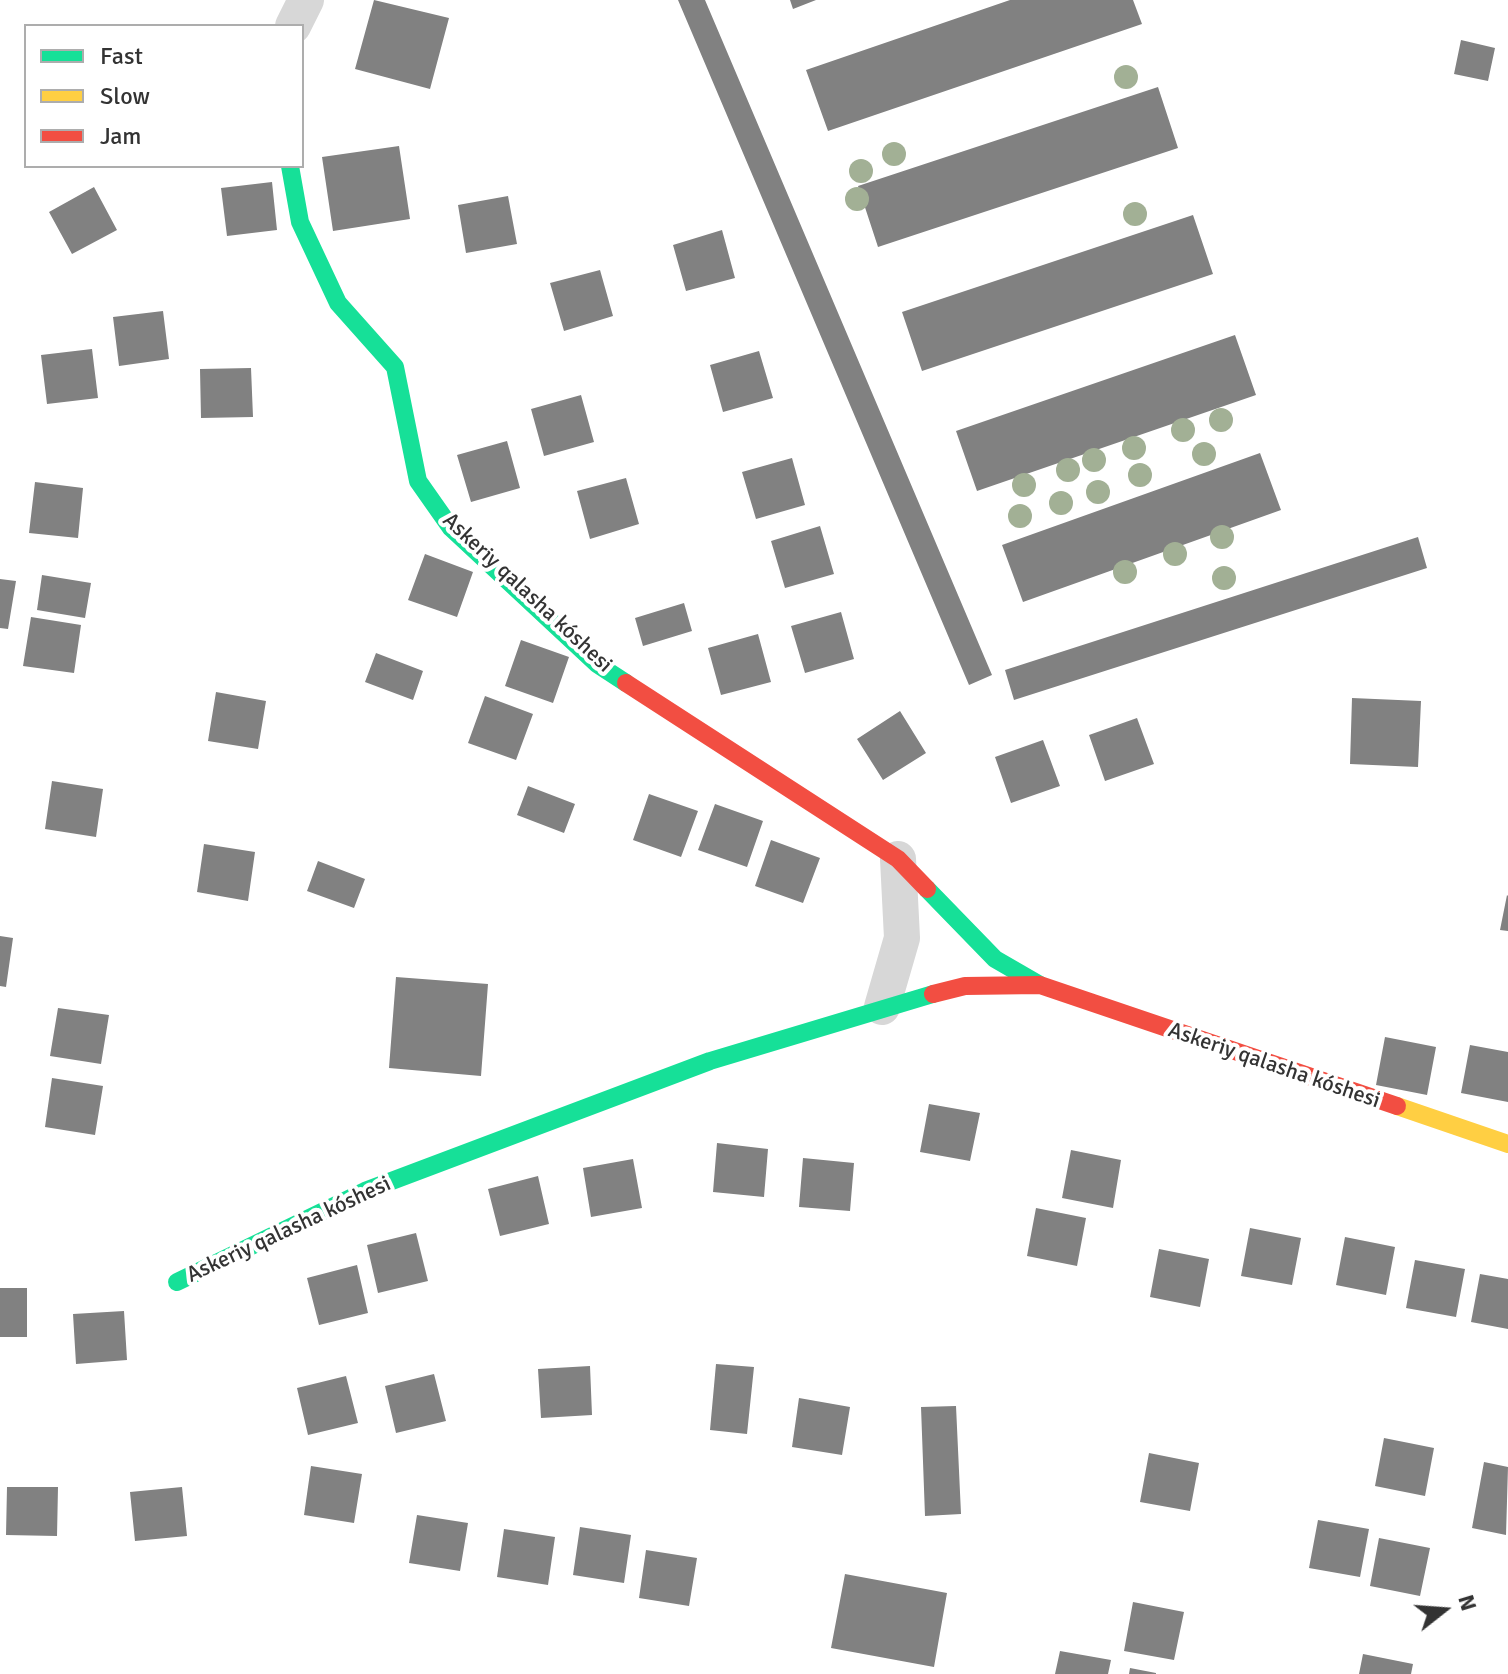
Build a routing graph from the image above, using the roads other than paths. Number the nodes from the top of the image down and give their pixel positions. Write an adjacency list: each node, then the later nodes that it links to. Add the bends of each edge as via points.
1 (306, 0): 2 (street)
2 (294, 24)
3 (290, 168): 4 (street, Askeriy qalasha kóshesi, via 300,222 338,303 395,367 418,481 451,528 597,664)
4 (898, 859): 5 (street, Askeriy qalasha kóshesi, via 995,959); 6 (street, via 902,938)
5 (1040, 985): 6 (street, Askeriy qalasha kóshesi, via 965,986); 7 (street, Askeriy qalasha kóshesi)
6 (882, 1007): 8 (street, Askeriy qalasha kóshesi, via 710,1061 365,1191)
7 (1508, 1144)
8 (177, 1282)

